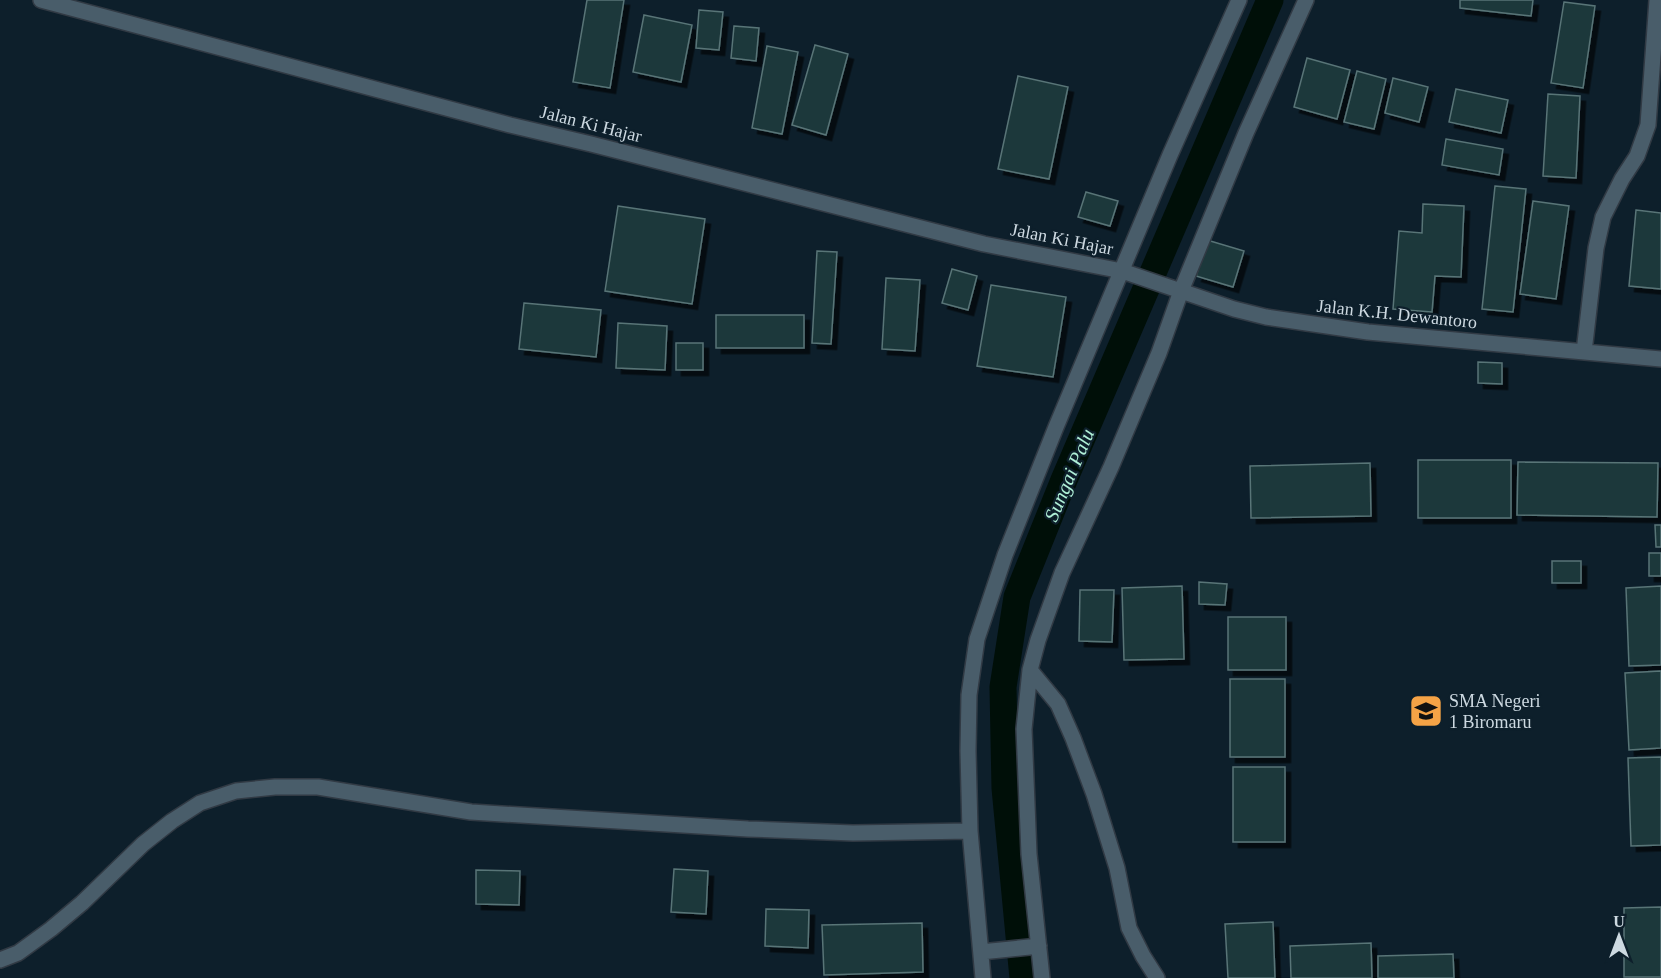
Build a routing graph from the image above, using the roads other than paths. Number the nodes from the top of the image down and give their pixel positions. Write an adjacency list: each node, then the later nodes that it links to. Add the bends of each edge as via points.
1 (41, 0): 5 (street, Jalan Ki Hajar, via 459,112 995,246)
2 (1239, 0): 5 (street, via 1170,155)
3 (1306, 0): 6 (street)
4 (1657, 0): 7 (street, via 1648,126 1637,156 1603,217)
5 (1128, 272): 6 (street, Jalan K.H. Dewantoro); 10 (street, via 1067,399 1005,555 978,639 969,695)
6 (1175, 288): 7 (street, Jalan K.H. Dewantoro, via 1234,309 1299,323); 9 (street, via 1159,352 1062,573)
7 (1584, 352): 8 (street, Jalan K.H. Dewantoro)
8 (1661, 359)
9 (1030, 670): 11 (street, via 1024,729 1026,793); 16 (street, via 1059,704 1094,794 1117,868 1129,928)
10 (970, 831): 12 (street); 13 (street, via 853,833 748,829 471,812 318,787 236,790 200,803 172,821 51,929 18,953)
11 (1039, 946): 12 (street); 15 (street)
12 (981, 952): 14 (street)
13 (0, 960)
14 (983, 978)
15 (1042, 978)
16 (1157, 978)

